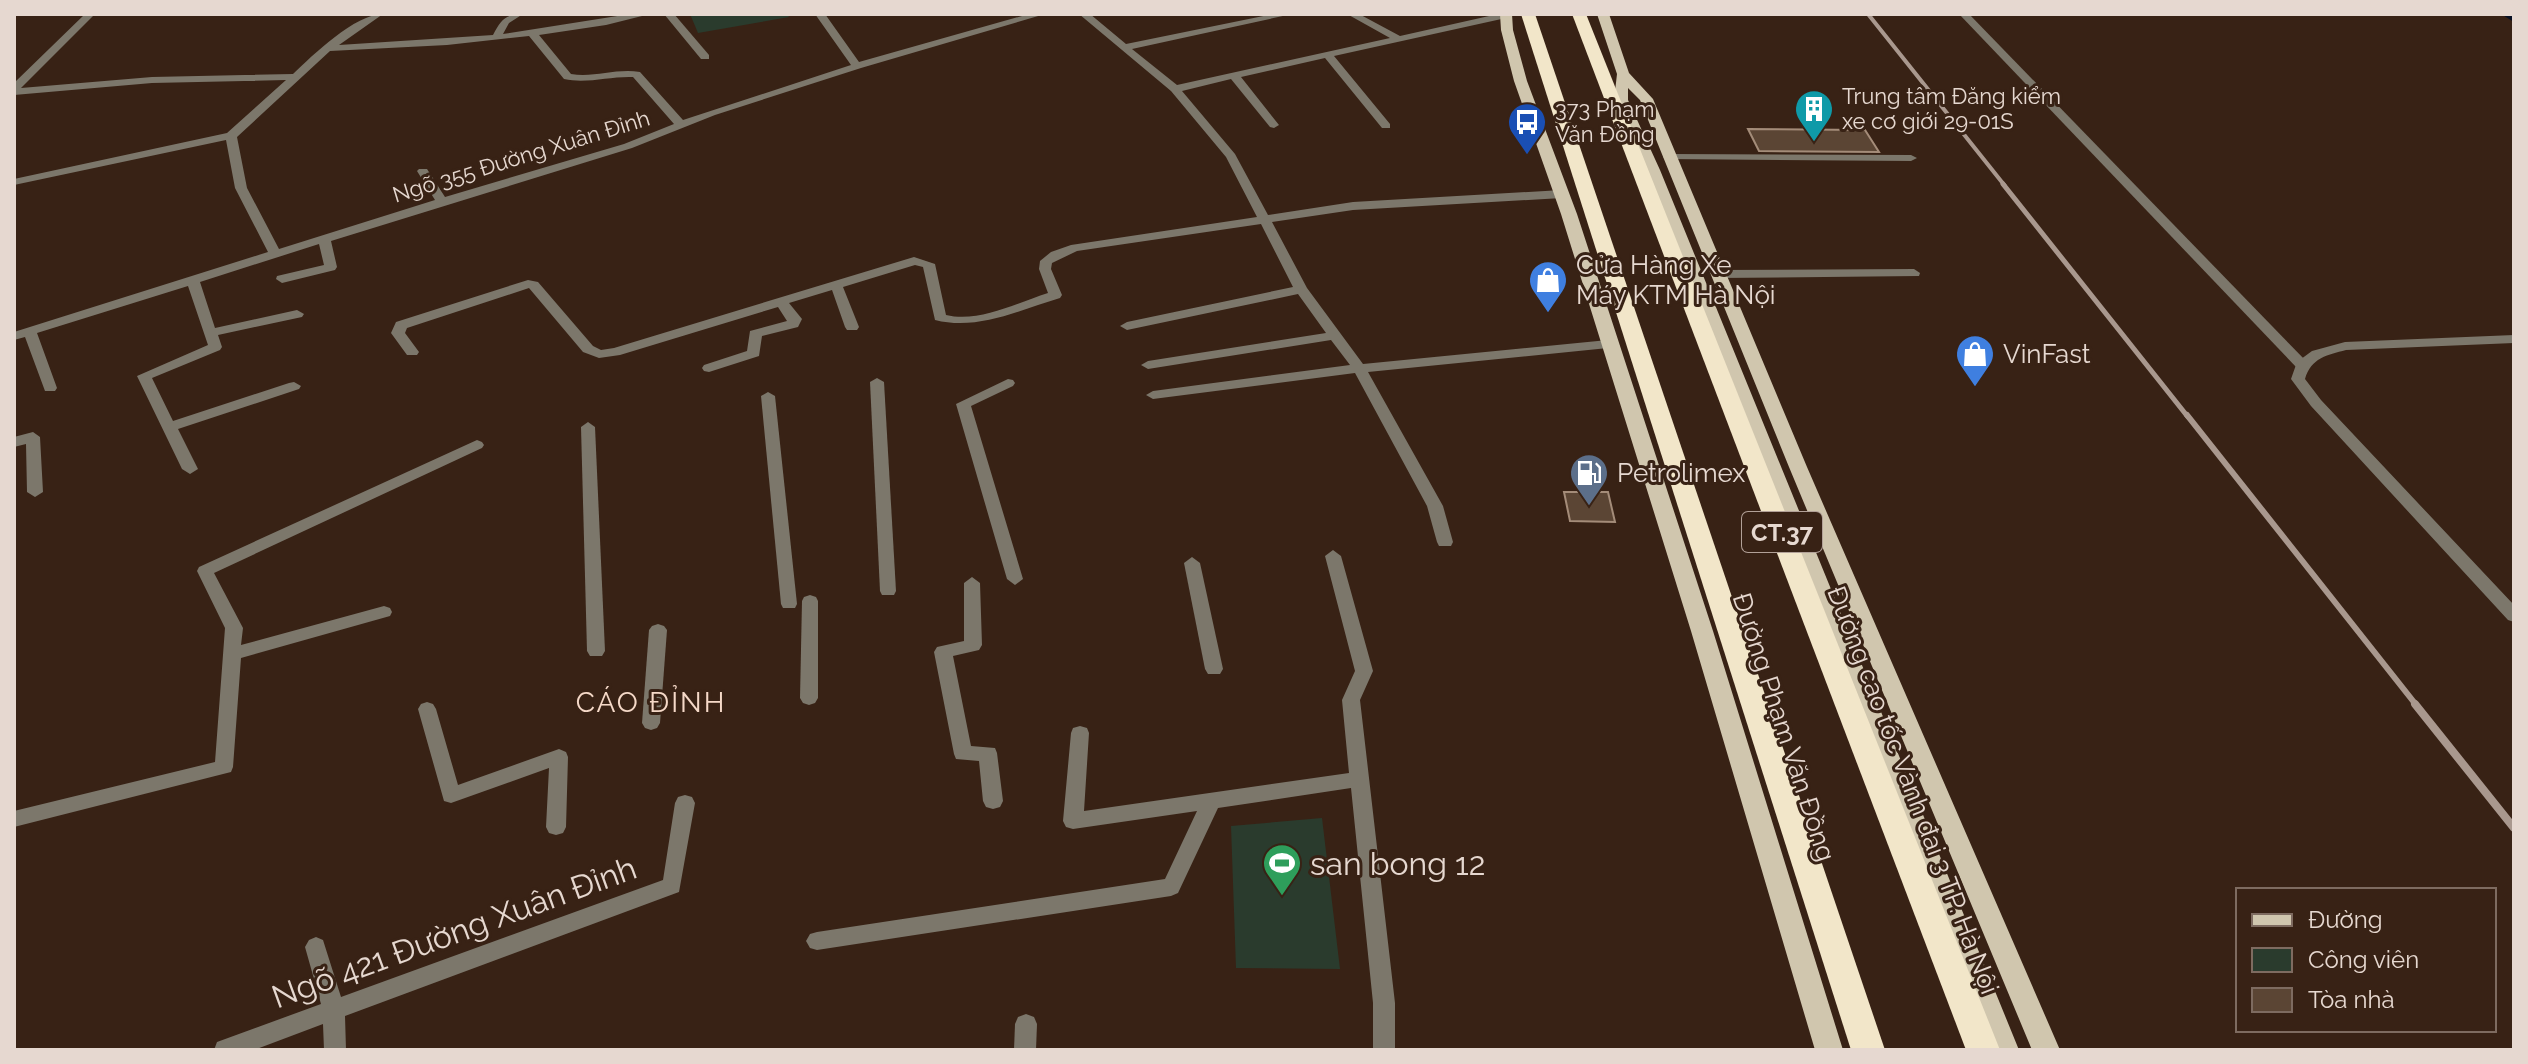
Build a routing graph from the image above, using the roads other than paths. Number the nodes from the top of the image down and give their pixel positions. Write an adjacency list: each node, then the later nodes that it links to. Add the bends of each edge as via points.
1 (90, 14): 29 (street)
2 (378, 14): 21 (street)
3 (518, 14): 18 (street, via 505,21)
4 (645, 14): 17 (street)
5 (669, 14): 23 (street)
6 (820, 14): 24 (street)
7 (1040, 14): 24 (street, Ngõ 355 Đường Xuân Đỉnh)
8 (1084, 14): 20 (street)
9 (1287, 14): 20 (street)
10 (1352, 14): 19 (street)
11 (1506, 14): 19 (street); 38 (main road, Đường Phạm Văn Đồng, via 1514,58)
12 (1517, 14): 109 (main road, Đường Phạm Văn Đồng, via 1526,22)
13 (1528, 14): 110 (highway, CT.37)
14 (1579, 14): 111 (highway, Đường cao tốc Vành đai 3 TP. Hà Nội / CT.37)
15 (1603, 14): 25 (main road)
16 (1964, 14): 61 (street)
17 (531, 32): 18 (street); 30 (street, via 568,77 639,75)
18 (496, 38): 21 (street)
19 (1399, 39): 22 (street)
20 (1126, 47): 28 (street)
21 (327, 48): 27 (street)
22 (1328, 55): 26 (street); 32 (street)
23 (705, 57)
24 (857, 66): 30 (street, Ngõ 355 Đường Xuân Đỉnh)
25 (1623, 74): 34 (main road, via 1646,99); 112 (main road, via 1621,100)
26 (1234, 76): 28 (street); 31 (street)
27 (293, 77): 29 (street, via 152,80); 33 (street)
28 (1175, 89): 40 (street, via 1231,156)
29 (14, 91)
30 (681, 125): 39 (street, Ngõ 355 Đường Xuân Đỉnh)
31 (1274, 125)
32 (1386, 126)
33 (231, 136): 37 (street); 42 (street, via 241,188)
34 (1669, 157): 35 (street); 44 (main road)
35 (1911, 158)
36 (423, 171): 39 (street)
37 (14, 182)
38 (1562, 194): 40 (street, via 1353,206); 58 (main road, Đường Phạm Văn Đồng)
39 (442, 202): 41 (street, Ngõ 355 Đường Xuân Đỉnh)
40 (1262, 218): 47 (street, via 1075,248 1046,261 1055,295 967,321 940,317 929,264 921,260); 48 (street)
41 (324, 239): 42 (street, Ngõ 355 Đường Xuân Đỉnh); 45 (street, via 331,267)
42 (275, 254): 46 (street, Ngõ 355 Đường Xuân Đỉnh)
43 (1914, 273): 44 (street)
44 (1717, 274): 113 (main road)
45 (282, 279)
46 (193, 280): 53 (street, Ngõ 355 Đường Xuân Đỉnh); 54 (street)
47 (836, 284): 49 (street); 52 (street)
48 (1301, 289): 51 (street); 55 (street)
49 (780, 300): 59 (street, via 599,354 588,349 528,284 401,325 398,333); 62 (street, via 795,319 793,324 755,334 754,353)
50 (297, 314): 54 (street)
51 (1127, 326)
52 (852, 327)
53 (30, 331): 56 (street, Ngõ 355 Đường Xuân Đỉnh); 67 (street)
54 (210, 333): 70 (street, via 215,347 144,376)
55 (1336, 335): 60 (street); 63 (street)
56 (14, 336)
57 (2514, 339): 61 (street, via 2345,346)
58 (1608, 344): 63 (street); 108 (main road, Đường Phạm Văn Đồng, via 1760,816)
59 (412, 352)
60 (1148, 365)
61 (2302, 365): 85 (street, via 2298,379 2316,403)
62 (709, 368)
63 (1360, 370): 68 (street); 76 (street, via 1435,506)
64 (877, 382): 81 (street)
65 (1008, 383): 79 (street, via 963,404)
66 (294, 386): 70 (street)
67 (50, 388)
68 (1153, 395)
69 (768, 396): 83 (street)
70 (169, 427): 74 (street)
71 (588, 427): 87 (street)
72 (14, 442): 75 (street, via 33,437)
73 (477, 445): 88 (street, via 205,571 234,628)
74 (190, 469)
75 (35, 492)
76 (1445, 542)
77 (1333, 556): 94 (street, via 1364,671 1351,700)
78 (1192, 563): 89 (street)
79 (1015, 579)
80 (972, 583): 95 (street, via 973,645 943,652 963,754 988,753)
81 (888, 591)
82 (810, 601): 90 (street)
83 (789, 604)
84 (384, 612): 88 (street)
85 (2514, 616)
86 (658, 630): 92 (street)
87 (596, 651)
88 (232, 654): 98 (street, via 224,767)
89 (1214, 669)
90 (809, 698)
91 (427, 709): 99 (street, via 451,795 559,757)
92 (651, 723)
93 (1080, 733): 96 (street, via 1073,821)
94 (1359, 779): 96 (street); 107 (street, via 1384,1003)
95 (993, 801)
96 (1211, 801): 100 (street, via 1171,887)
97 (685, 803): 102 (street, Ngõ 421 Đường Xuân Đỉnh, via 672,886)
98 (14, 819)
99 (556, 827)
100 (817, 941)
101 (316, 947): 102 (street)
102 (334, 1010): 104 (street, Ngõ 421 Đường Xuân Đỉnh); 105 (street)
103 (1026, 1024): 106 (street)
104 (225, 1050)
105 (335, 1050)
106 (1025, 1050)
107 (1384, 1050)
108 (1829, 1050)
109 (1859, 1050)
110 (1868, 1050)
111 (1983, 1050)
112 (2005, 1050)
113 (2046, 1050)

